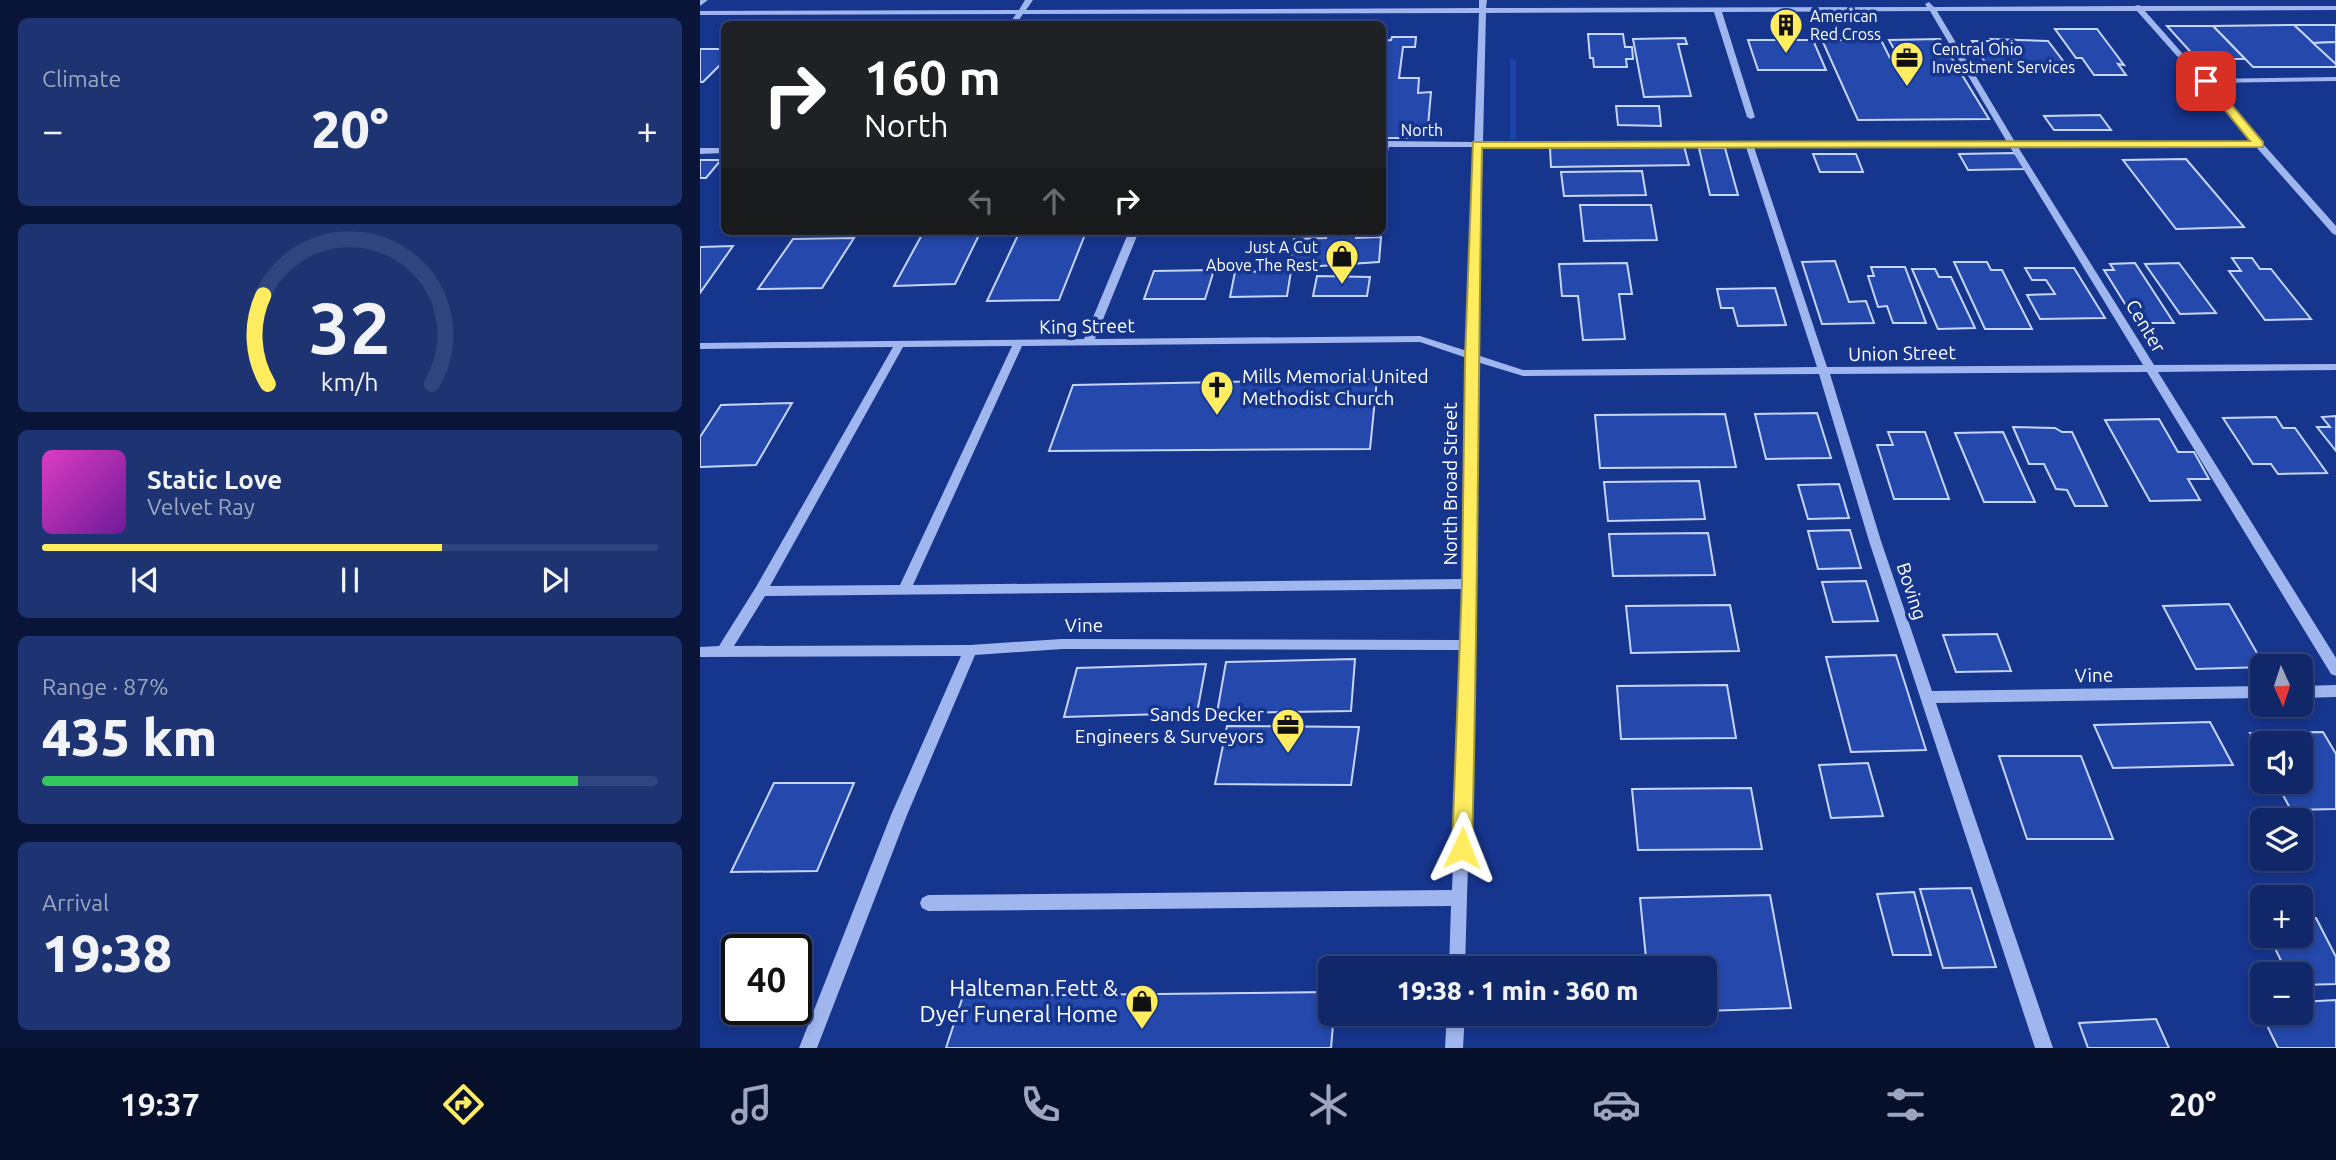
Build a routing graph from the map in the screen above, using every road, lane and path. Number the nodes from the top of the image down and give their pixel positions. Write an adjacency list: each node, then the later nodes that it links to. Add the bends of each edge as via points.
1 (704, 0): 5 (street)
2 (1029, 0): 15 (street)
3 (1262, 0): 16 (street)
4 (2115, 0): 9 (street)
5 (700, 4)
6 (1929, 4): 9 (street); 12 (street); 24 (street, Center)
7 (738, 6): 14 (street)
8 (1482, 6): 12 (street); 16 (street); 22 (street, North Broad Street)
9 (2121, 7): 10 (street)
10 (2138, 7): 11 (street); 19 (street)
11 (2336, 8)
12 (1717, 9): 20 (street)
13 (700, 13): 14 (street)
14 (732, 13): 15 (street)
15 (1020, 13): 16 (street); 17 (street)
16 (1258, 13)
17 (1015, 21)
18 (2336, 79): 19 (street)
19 (2206, 81): 25 (street)
20 (1751, 117)
21 (1386, 144): 22 (street, North)
22 (1477, 144): 23 (street, North); 34 (street, North Broad Street)
23 (1749, 144): 24 (street, North); 37 (street, Boving)
24 (2014, 144): 25 (street, North); 35 (street, Center)
25 (2259, 145): 28 (street)
26 (700, 151): 27 (street)
27 (721, 151)
28 (2336, 232)
29 (1131, 235): 30 (street)
30 (1088, 343): 32 (street, King Street); 34 (street, King Street, via 1420,339)
31 (900, 344): 32 (street, King Street); 33 (street, King Street); 40 (street)
32 (1017, 344): 39 (street)
33 (700, 346)
34 (1472, 357): 37 (street, Union Street, via 1523,373); 38 (street, North Broad Street)
35 (2151, 367): 36 (street, Union Street); 37 (street, Union Street); 45 (street, Center)
36 (2336, 367)
37 (1822, 371): 49 (street, Boving)
38 (1470, 584): 39 (street); 41 (street, North Broad Street)
39 (904, 589): 40 (street)
40 (761, 591): 44 (street)
41 (1468, 645): 42 (street, Vine, via 1062,644); 50 (street, North Broad Street)
42 (970, 650): 44 (street, Vine); 54 (street, via 899,815)
43 (700, 652): 44 (street, Vine)
44 (723, 652)
45 (2336, 670)
46 (2336, 691): 48 (street)
47 (2250, 692): 49 (street, Vine)
48 (2314, 692)
49 (1926, 697): 56 (street, Boving)
50 (1460, 898): 51 (street); 52 (street, North Broad Street)
51 (928, 903)
52 (1458, 956)
53 (1455, 1026): 55 (street)
54 (808, 1048)
55 (1454, 1048)
56 (2044, 1048)

